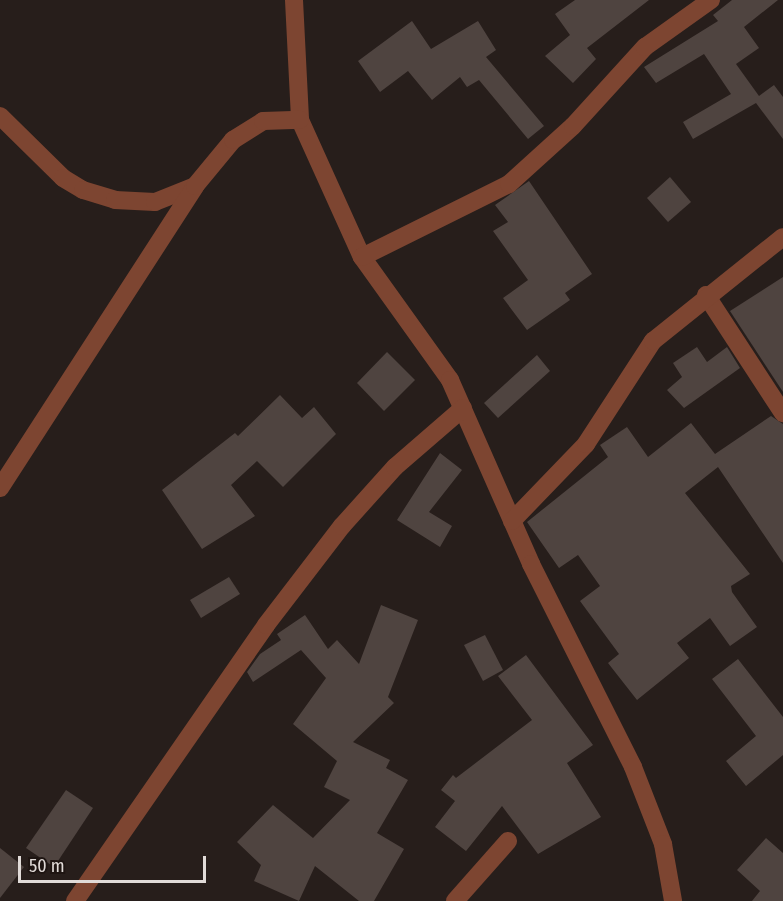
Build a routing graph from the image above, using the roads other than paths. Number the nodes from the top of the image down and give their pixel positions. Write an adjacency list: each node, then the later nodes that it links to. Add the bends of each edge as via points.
1 (294, 0): 4 (street)
2 (711, 0): 7 (street, via 645,47 551,148 509,184)
3 (0, 116): 5 (street, via 63,178 83,190 115,200 155,202)
4 (300, 120): 5 (street, via 263,121 233,140); 7 (street)
5 (195, 186): 11 (street)
6 (783, 237): 8 (street)
7 (362, 257): 9 (street, via 450,380)
8 (706, 295): 10 (street); 12 (street, via 653,341 586,444)
9 (463, 408): 12 (street); 14 (street, via 395,467 335,534 266,625)
10 (783, 413)
11 (0, 488)
12 (512, 521): 16 (street, via 633,767 663,844)
13 (508, 841): 15 (street)
14 (75, 901)
15 (455, 901)
16 (673, 901)

